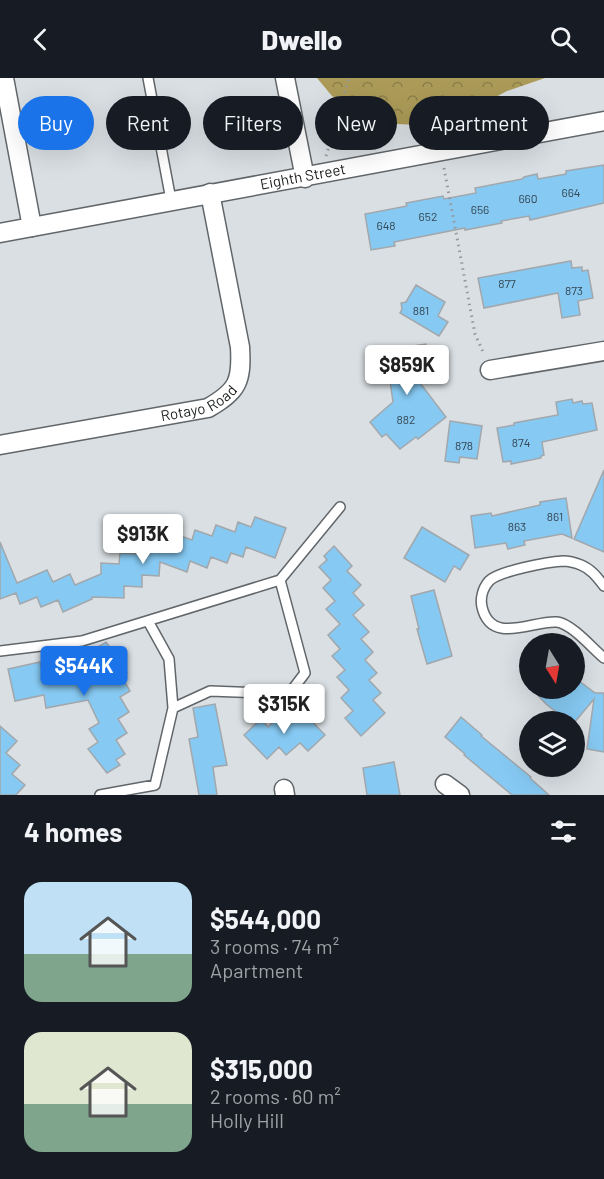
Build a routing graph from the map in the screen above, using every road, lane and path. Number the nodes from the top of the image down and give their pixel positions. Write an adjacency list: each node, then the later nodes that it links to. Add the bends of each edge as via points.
1 (4, 78): 10 (street)
2 (148, 78): 9 (lane)
3 (285, 78): 7 (street)
4 (349, 78): 7 (path)
5 (604, 121): 6 (street, Eighth Street)
6 (441, 152): 7 (street, Eighth Street); 13 (path, via 475,334)
7 (313, 176): 8 (street, Eighth Street)
8 (210, 193): 9 (street, Eighth Street); 14 (street, Rotayo Road, via 240,347 241,371 227,397 208,408)
9 (171, 200): 10 (street, Eighth Street)
10 (32, 227): 11 (street, Eighth Street)
11 (0, 233)
12 (604, 351): 13 (street)
13 (490, 370)
14 (0, 445)
15 (340, 507): 16 (lane)
16 (280, 580): 18 (lane); 21 (lane, via 305,674 289,694 210,691)
17 (604, 586): 20 (lane, via 594,573 565,561 501,573 488,582 482,606 486,618 509,630 558,622 570,627)
18 (148, 621): 19 (lane, via 82,641); 21 (lane, via 169,659)
19 (0, 651)
20 (604, 658)
21 (173, 708): 22 (lane, via 155,785)
22 (100, 795)

